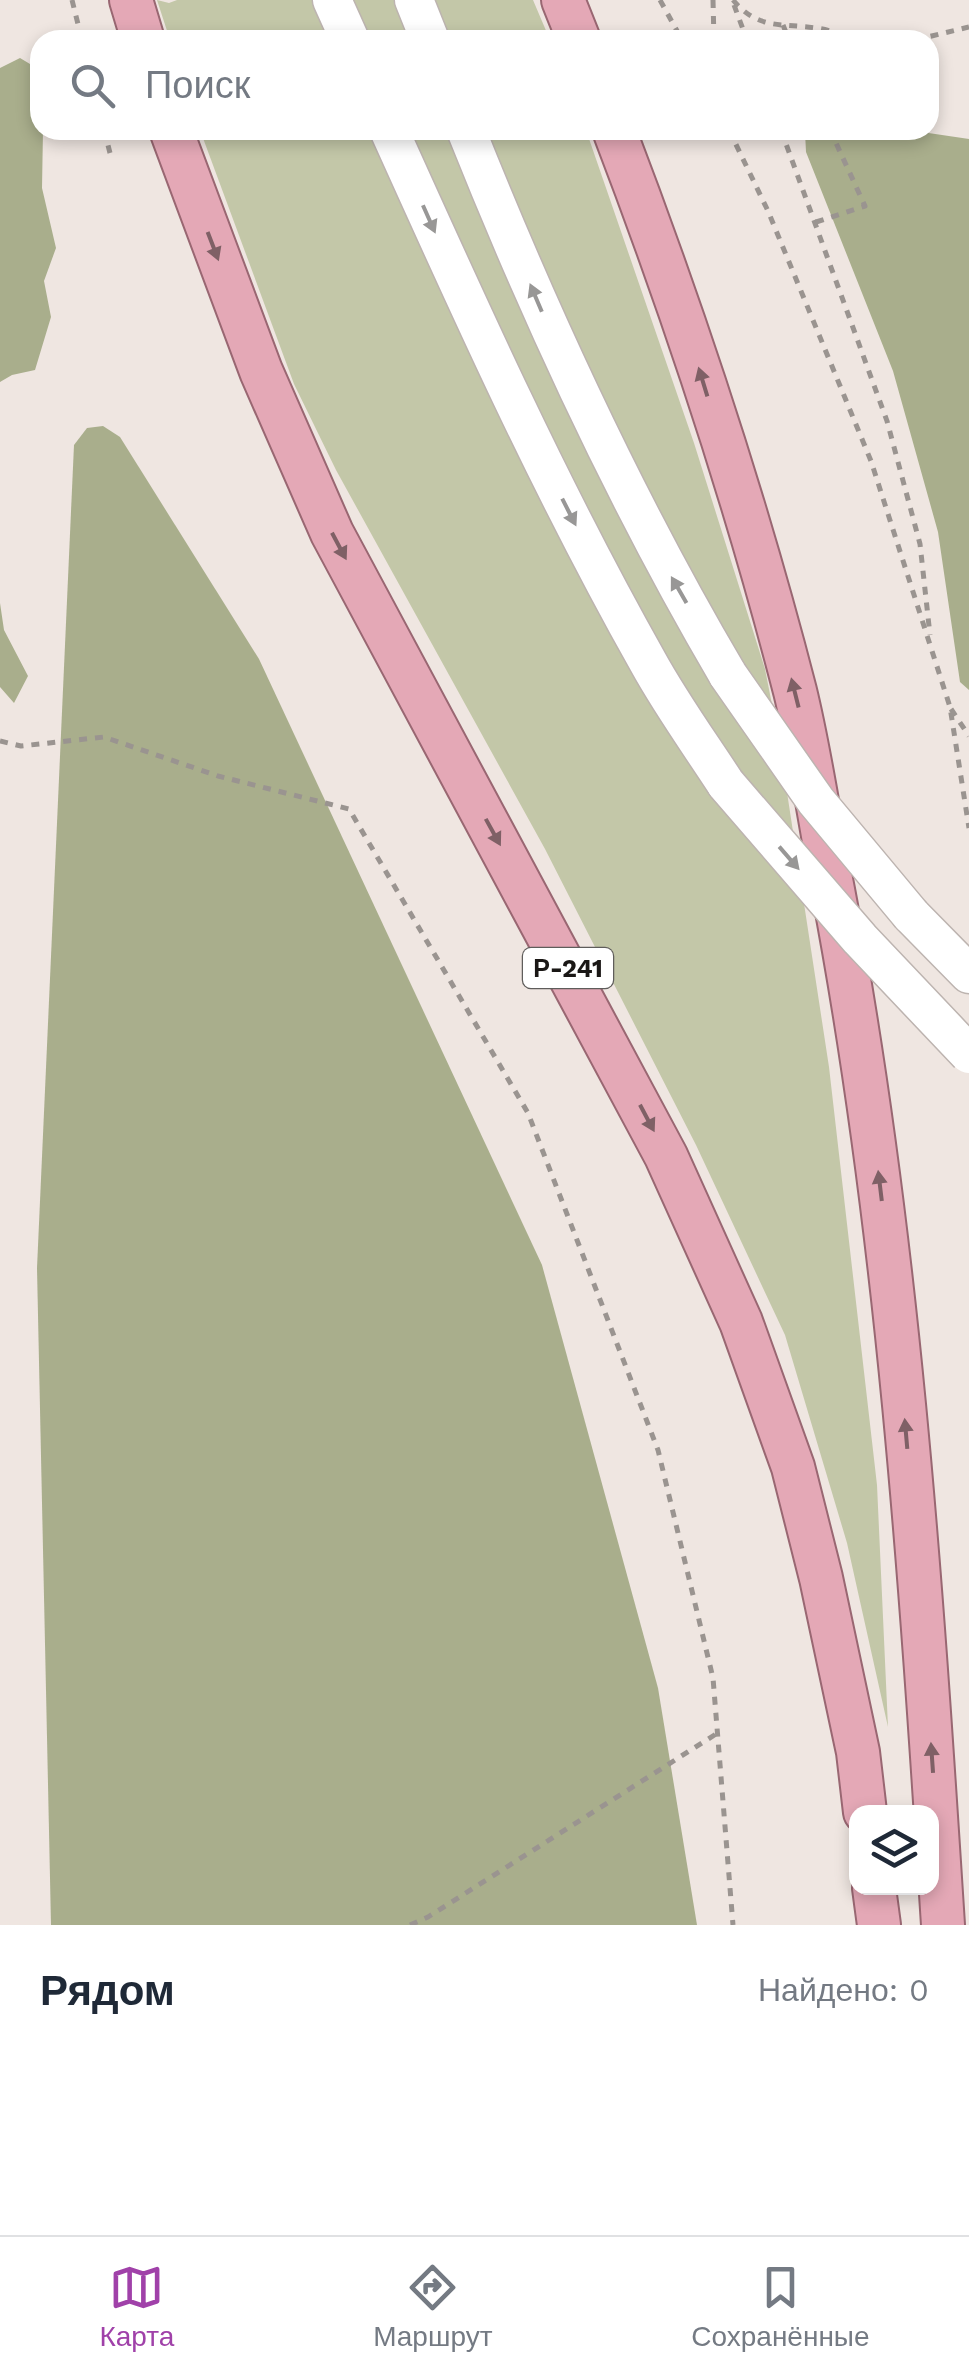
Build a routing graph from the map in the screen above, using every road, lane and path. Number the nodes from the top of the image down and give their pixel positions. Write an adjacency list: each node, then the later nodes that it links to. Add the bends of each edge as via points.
1 (72, 0): 11 (path)
2 (131, 0): 12 (highway)
3 (332, 0): 13 (main road)
4 (414, 0): 14 (main road)
5 (563, 0): 15 (highway)
6 (660, 0): 16 (path)
7 (713, 0): 17 (path)
8 (733, 0): 9 (path, via 748,18); 18 (path)
9 (782, 26): 19 (path); 20 (path)
10 (969, 27): 21 (path)
11 (80, 30)
12 (141, 30)
13 (346, 30)
14 (426, 30)
15 (575, 30)
16 (676, 30)
17 (714, 30)
18 (744, 30)
19 (784, 30)
20 (827, 30)
21 (939, 34)
22 (107, 140): 30 (path)
23 (393, 140): 38 (main road, one-way to 38, bridge, via 498,374 649,665 726,784)
24 (470, 140): 37 (main road, one-way to 24, bridge, via 816,801 728,674 607,453)
25 (618, 140): 45 (highway, one-way to 25, via 892,1282 847,964 796,694 695,355)
26 (734, 140): 32 (path, via 871,460)
27 (785, 140): 31 (path)
28 (835, 140): 31 (path, via 865,206)
29 (175, 143): 40 (highway, Р-241, one-way to 40, via 261,371 332,532 666,1156 741,1322 793,1467)
30 (110, 153)
31 (816, 222): 32 (path, via 888,422 920,544)
32 (932, 648): 33 (path)
33 (950, 707): 34 (path); 36 (path)
34 (969, 736)
35 (0, 741): 39 (path, via 21,746 104,737 218,776 349,809 528,1113 658,1450 713,1678)
36 (969, 828)
37 (969, 974)
38 (969, 1054)
39 (716, 1734): 42 (path); 43 (path)
40 (864, 1805)
41 (875, 1895): 44 (highway)
42 (410, 1925)
43 (732, 1925)
44 (879, 1925)
45 (943, 1925)

